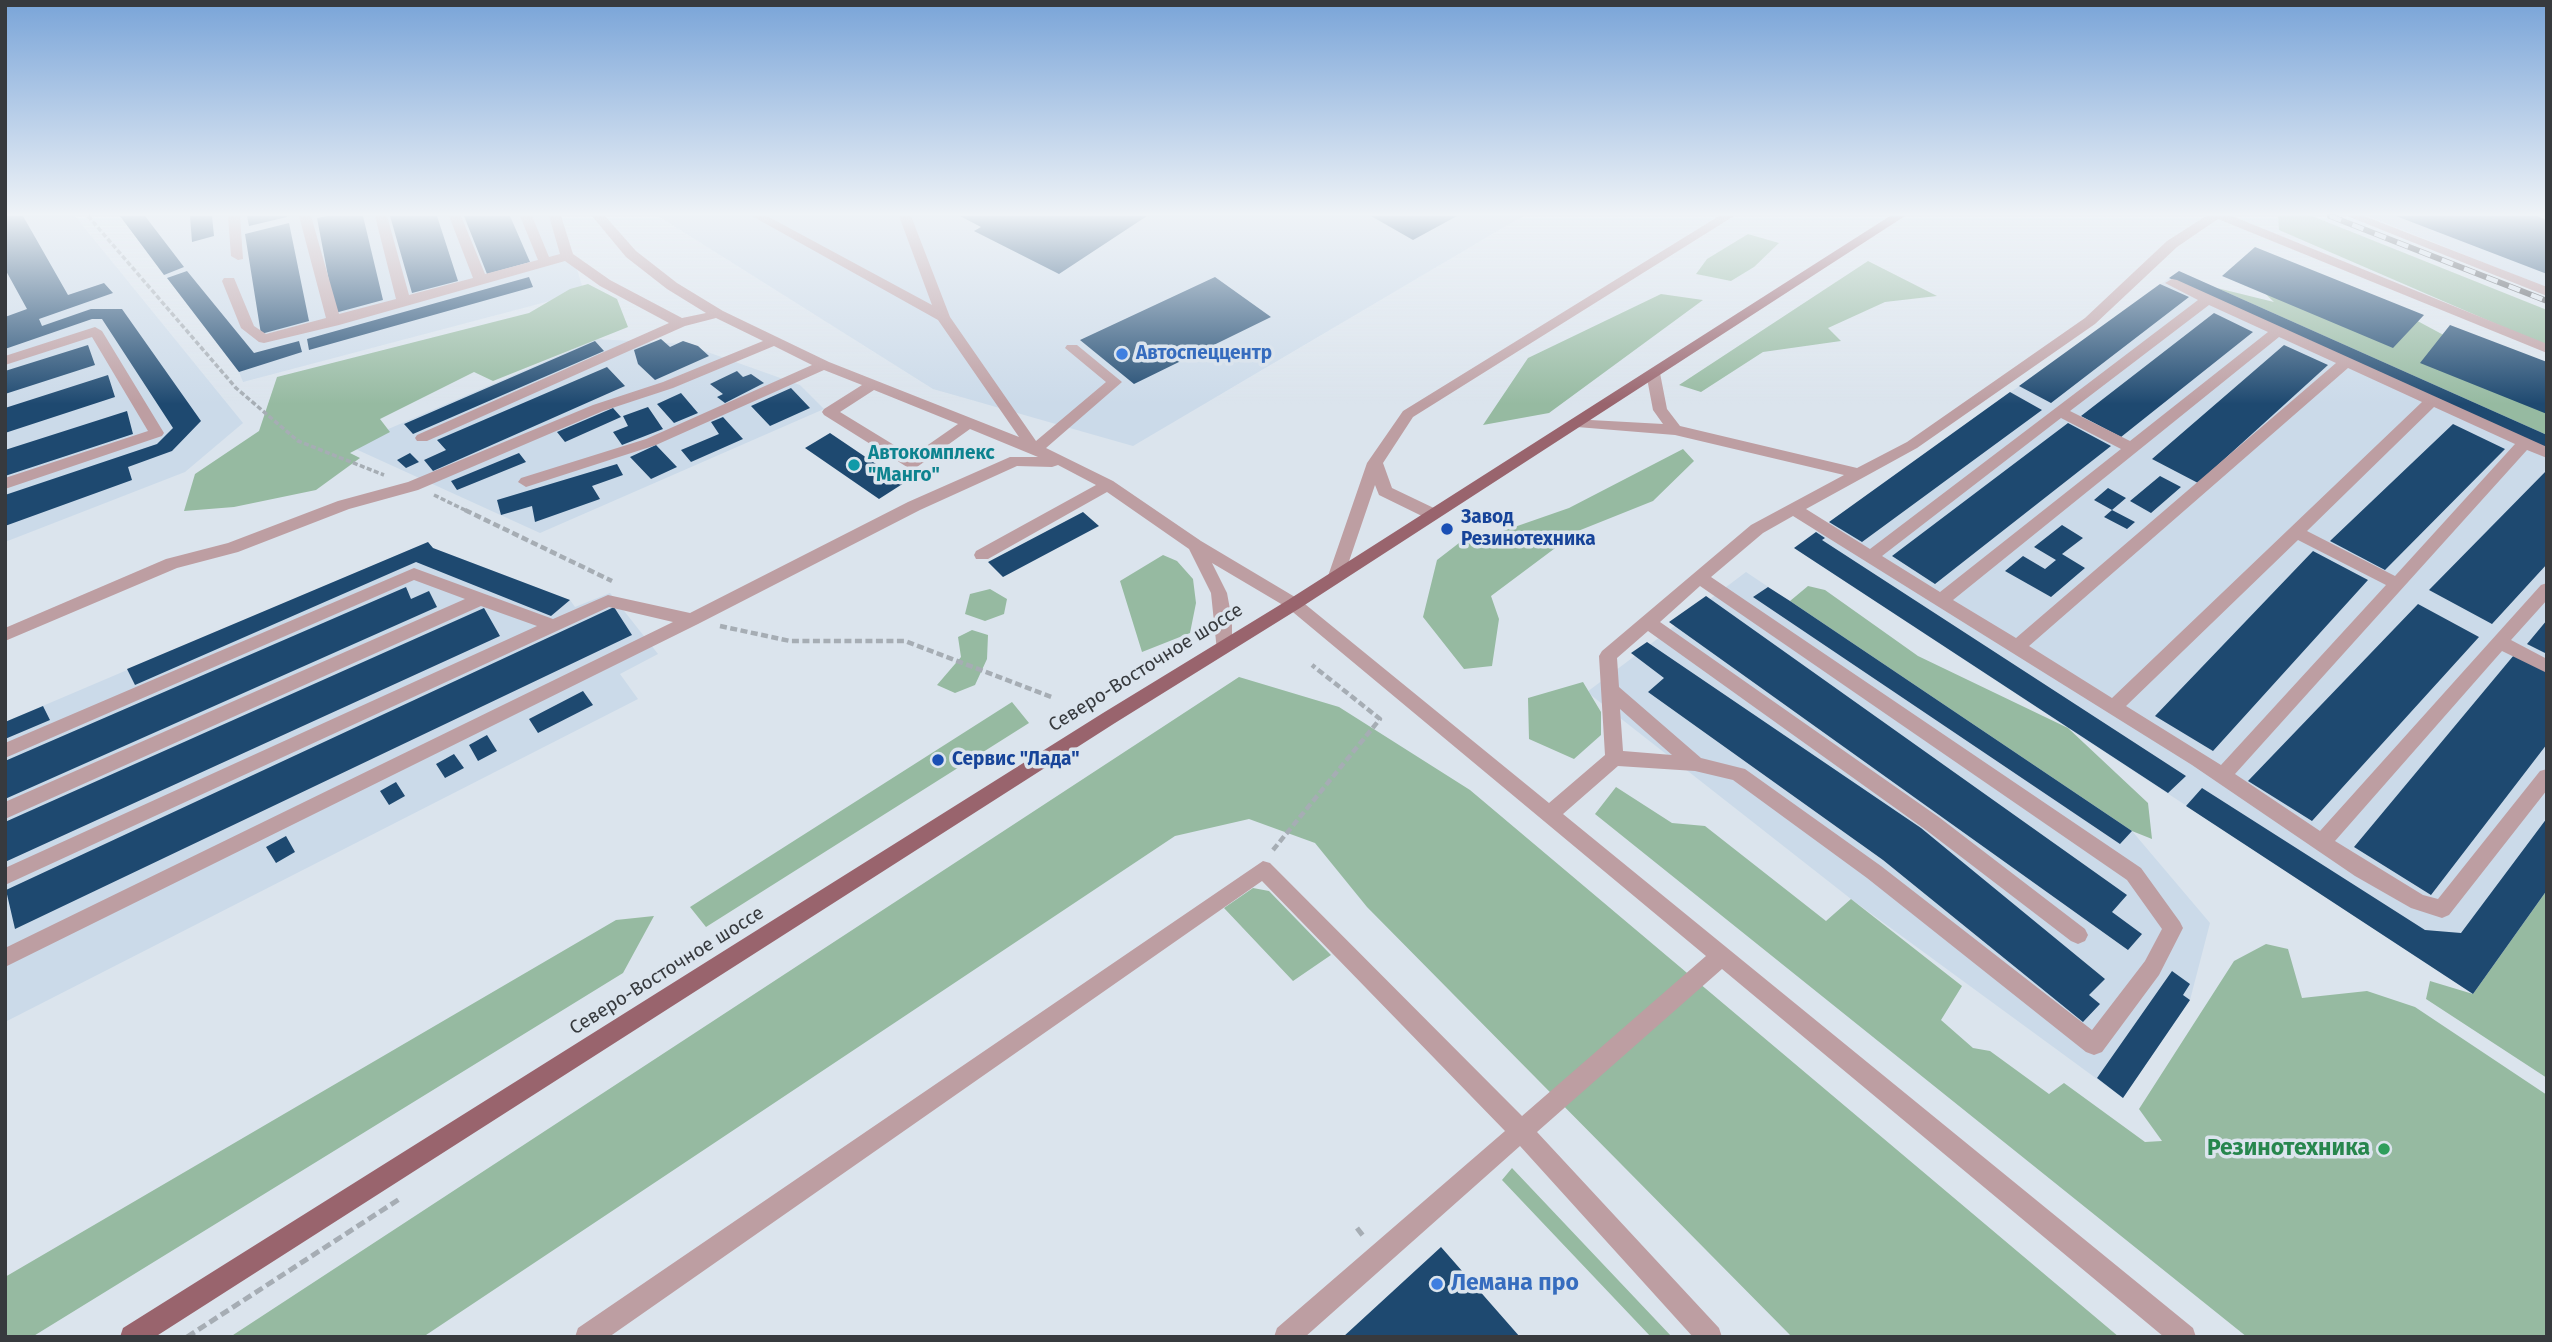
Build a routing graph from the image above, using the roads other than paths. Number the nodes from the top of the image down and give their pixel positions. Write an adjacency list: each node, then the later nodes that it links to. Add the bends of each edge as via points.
1 (322, 279): 21 (street)
2 (398, 279): 18 (street)
3 (486, 279): 13 (street)
4 (598, 279): 22 (street)
5 (663, 279): 19 (street)
6 (873, 279): 20 (street)
7 (929, 279): 20 (street)
8 (1627, 279): 43 (street, via 1408,414)
9 (1801, 279): 30 (main road, Северо-Восточное шоссе)
10 (2135, 279): 44 (street, via 2090,321 1912,445)
11 (2375, 279): 26 (street)
12 (2513, 279): 16 (street)
13 (481, 280): 18 (street)
14 (229, 281): 21 (street, via 248,328 264,339)
15 (2172, 283): 17 (street)
16 (2547, 292)
17 (2208, 299): 23 (street); 33 (street)
18 (404, 302): 21 (street)
19 (718, 314): 22 (street); 24 (street)
20 (943, 317): 40 (street)
21 (334, 322)
22 (680, 323): 37 (street)
23 (2278, 331): 28 (street); 39 (street)
24 (772, 342): 29 (street); 64 (street, via 598,408 413,486 344,505 232,548 172,563)
25 (1072, 348): 40 (street, via 1115,382)
26 (2547, 349)
27 (5, 361): 46 (street, via 95,331 157,433)
28 (2346, 362): 32 (street); 67 (street)
29 (824, 365): 31 (street); 45 (street, via 651,442)
30 (1653, 373): 34 (main road, Северо-Восточное шоссе); 36 (street, via 1660,410)
31 (873, 385): 35 (street); 35 (street, via 829,412 912,463)
32 (2432, 401): 38 (street); 50 (street)
33 (2060, 412): 39 (street); 53 (street)
34 (1577, 422): 36 (street); 49 (main road, Северо-Восточное шоссе)
35 (968, 423): 40 (street)
36 (1675, 430): 44 (street)
37 (422, 438)
38 (2525, 443): 41 (street); 56 (street)
39 (2132, 448): 59 (street)
40 (1035, 450): 42 (street)
41 (2547, 453)
42 (1066, 463): 47 (street); 61 (street, via 1015,461 914,506)
43 (1375, 463): 49 (street, via 1385,491); 54 (street)
44 (1859, 474): 48 (street)
45 (526, 482)
46 (5, 484)
47 (1108, 485): 51 (street); 52 (street)
48 (1793, 509): 53 (street); 55 (street, via 1757,529)
49 (1432, 514): 54 (main road, Северо-Восточное шоссе)
50 (2296, 532): 56 (street); 70 (street)
51 (1195, 545): 60 (street); 66 (street, via 1219,593)
52 (982, 555)
53 (1871, 556): 59 (street)
54 (1336, 576): 60 (main road, Северо-Восточное шоссе)
55 (1700, 578): 62 (street); 73 (street, via 2134,874 2173,928 2152,968 2094,1045 1874,872 1738,774)
56 (2397, 584): 74 (street)
57 (2547, 589): 65 (street)
58 (481, 599): 63 (street); 71 (street, via 414,574); 76 (street)
59 (1941, 600): 67 (street)
60 (1294, 604): 66 (main road, Северо-Восточное шоссе); 77 (street)
61 (692, 620): 63 (street, via 608,601); 82 (street)
62 (1648, 622): 69 (street, via 1608,656); 80 (street, via 1933,824)
63 (553, 626): 79 (street)
64 (5, 635)
65 (2500, 642): 68 (street); 78 (street)
66 (1223, 646): 84 (main road, Северо-Восточное шоссе)
67 (2017, 647): 70 (street)
68 (2547, 667)
69 (1610, 690): 72 (street); 73 (street)
70 (2114, 707): 74 (street)
71 (5, 751)
72 (1614, 758): 73 (street); 77 (street)
73 (1695, 764)
74 (2222, 776): 78 (street)
75 (2547, 776): 78 (street, via 2442,909 2418,902)
76 (5, 811)
77 (1550, 814): 81 (street)
78 (2321, 843)
79 (5, 877)
80 (2078, 935)
81 (1720, 957): 83 (street); 88 (street)
82 (5, 958)
83 (1521, 1131): 85 (street, via 1263,869); 86 (street); 87 (street)
84 (132, 1337)
85 (587, 1337)
86 (1286, 1337)
87 (1710, 1337)
88 (2184, 1337)

